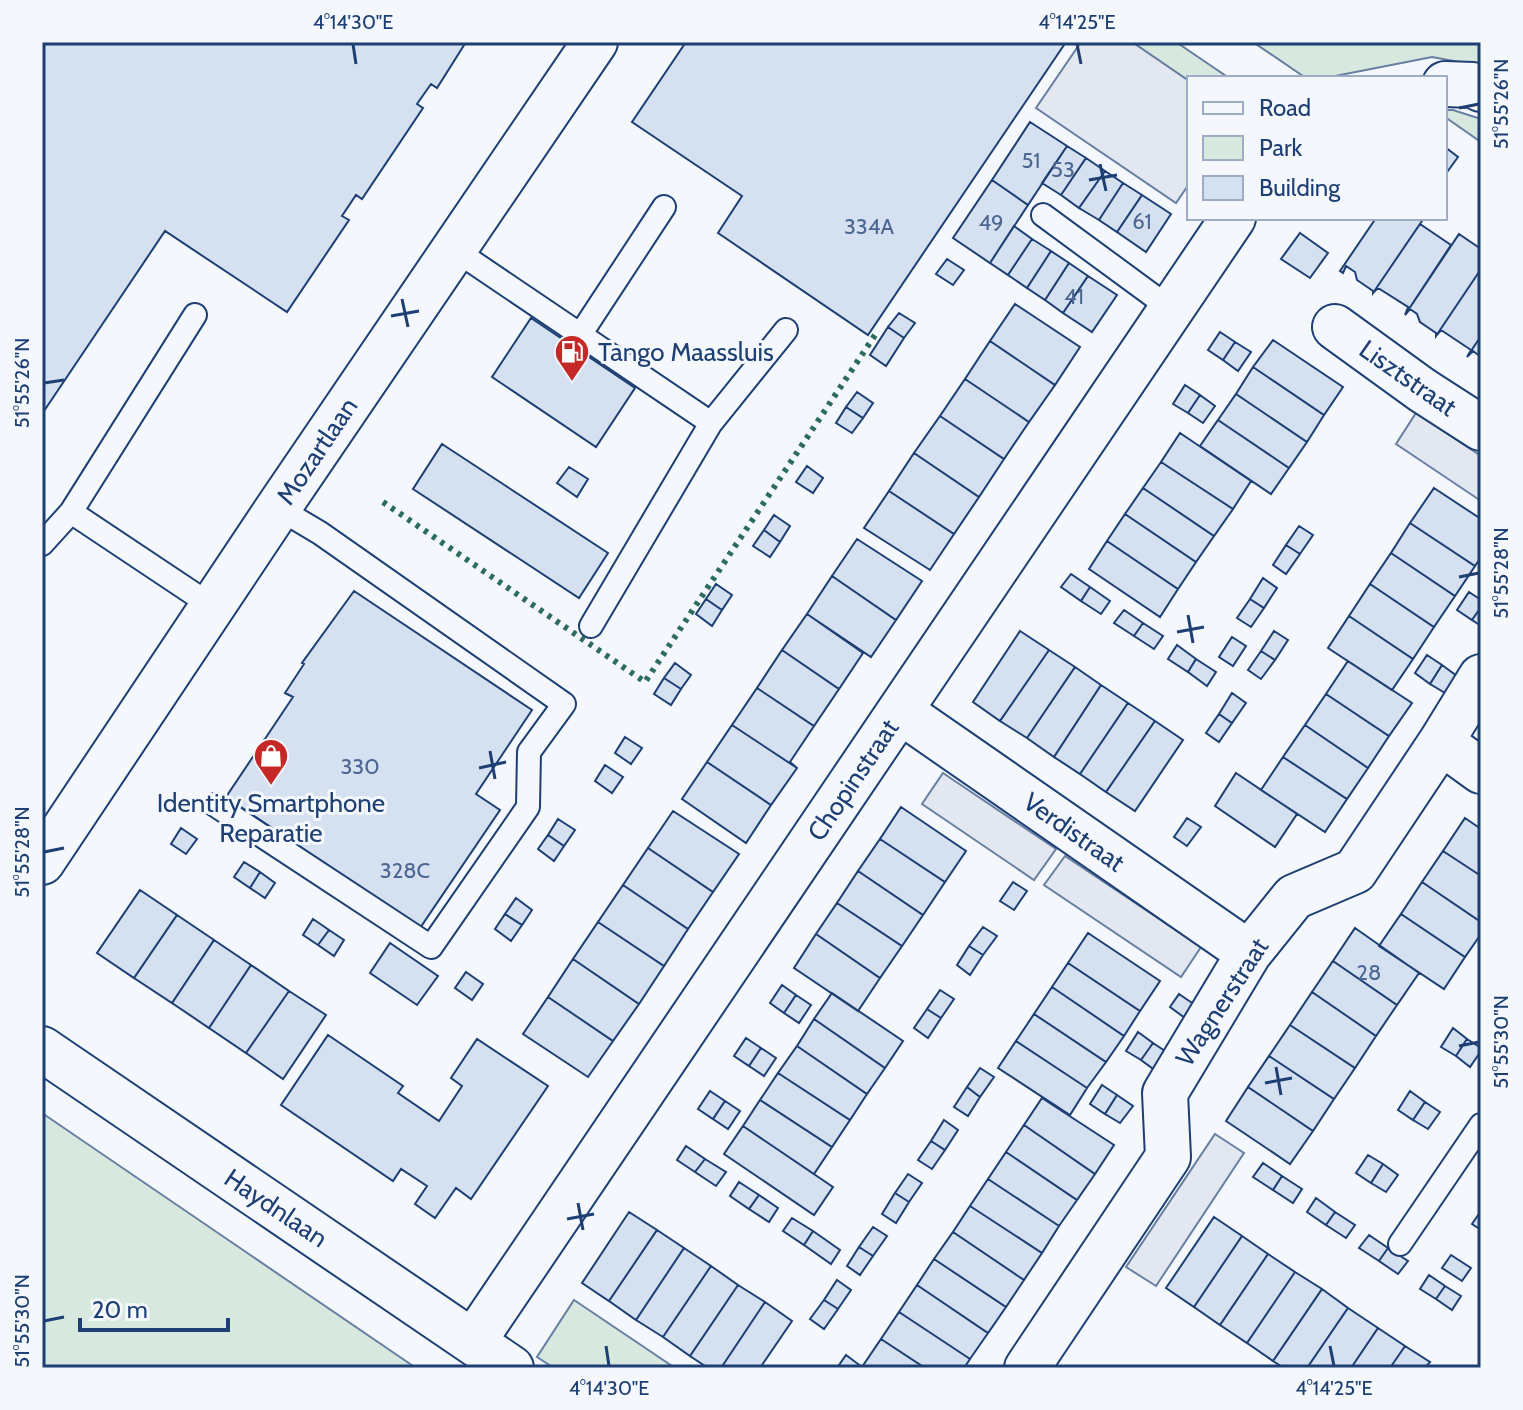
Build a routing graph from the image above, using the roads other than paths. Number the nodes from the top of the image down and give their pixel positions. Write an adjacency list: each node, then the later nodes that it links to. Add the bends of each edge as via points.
1 (595, 42): 7 (street, Mozartlaan)
2 (1447, 84): 3 (street)
3 (1481, 89)
4 (664, 207): 12 (lane)
5 (1043, 215): 8 (lane)
6 (1232, 220): 8 (street, Chopinstraat)
7 (455, 250): 12 (lane); 15 (street, Mozartlaan)
8 (1171, 309): 21 (street, Chopinstraat)
9 (195, 315): 16 (lane)
10 (1335, 327): 14 (street, Lisztstraat)
11 (786, 330): 13 (lane)
12 (580, 335): 13 (lane)
13 (711, 423): 19 (lane)
14 (1481, 428)
15 (278, 508): 18 (street, Mozartlaan); 24 (lane, via 564,704 529,752 528,807 431,947)
16 (71, 512): 17 (lane); 18 (lane)
17 (42, 544)
18 (212, 606): 25 (street, Mozartlaan)
19 (591, 626)
20 (1481, 677): 22 (street, Wagnerstraat)
21 (900, 711): 26 (street, Verdistraat); 30 (street, Chopinstraat)
22 (1441, 742): 23 (street); 26 (street, Wagnerstraat, via 1355,871 1294,897)
23 (1481, 771)
24 (215, 805)
25 (42, 862)
26 (1249, 953): 32 (street, Wagnerstraat, via 1165,1093 1168,1157)
27 (42, 1049): 30 (street, Haydnlaan)
28 (1481, 1125): 29 (lane)
29 (1400, 1244)
30 (473, 1342): 31 (street, Haydnlaan)
31 (511, 1368)
32 (1027, 1368)

